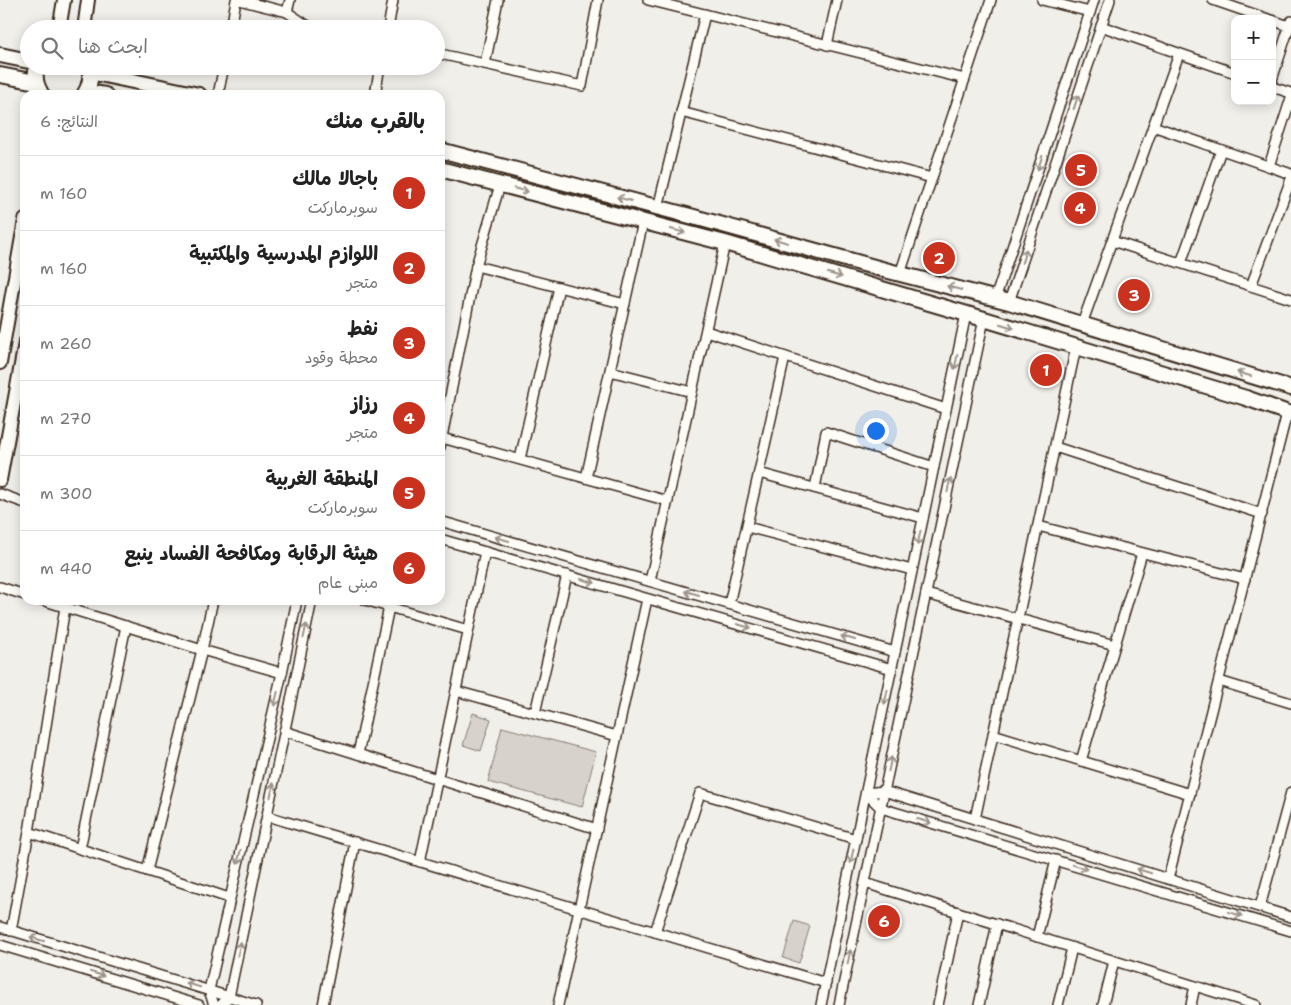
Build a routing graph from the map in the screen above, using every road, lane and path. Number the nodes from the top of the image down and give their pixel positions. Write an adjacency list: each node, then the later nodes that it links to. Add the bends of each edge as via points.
1 (64, 0): 19 (main road)
2 (88, 0): 20 (main road)
3 (238, 0): 15 (street); 21 (street)
4 (290, 0): 15 (street)
5 (394, 0): 23 (street)
6 (498, 0): 32 (street)
7 (598, 0): 32 (street, via 582,86)
8 (648, 0): 17 (street)
9 (837, 0): 27 (street)
10 (991, 0): 41 (street)
11 (1042, 0): 16 (street)
12 (1094, 0): 16 (street)
13 (1110, 0): 26 (street)
14 (1213, 0): 18 (street)
15 (287, 12): 22 (street)
16 (1090, 12): 72 (street, one-way to 72)
17 (705, 14): 27 (street); 51 (street)
18 (1256, 15)
19 (61, 20)
20 (85, 20)
21 (233, 20)
22 (299, 20)
23 (390, 20)
24 (1276, 21): 25 (street)
25 (1290, 25): 33 (street)
26 (1101, 26): 28 (street); 73 (street, one-way to 26)
27 (827, 45): 41 (street)
28 (1179, 54): 34 (street); 52 (street)
29 (0, 55): 31 (main road)
30 (445, 55): 32 (street)
31 (20, 59)
32 (485, 64)
33 (1276, 68)
34 (1231, 72)
35 (0, 75): 42 (main road)
36 (35, 75): 42 (main road)
37 (91, 75): 45 (main road)
38 (115, 75): 46 (main road)
39 (222, 75): 47 (street)
40 (378, 75): 48 (street)
41 (965, 79): 58 (street)
42 (36, 82): 44 (main road)
43 (1276, 87): 49 (street)
44 (39, 90)
45 (87, 90)
46 (178, 90)
47 (219, 90)
48 (376, 90)
49 (1291, 93)
50 (1291, 98): 55 (street)
51 (681, 112): 58 (street); 61 (street)
52 (1153, 126): 53 (street); 63 (street)
53 (1221, 150): 55 (street); 66 (street)
54 (445, 151): 61 (main road, one-way to 54)
55 (1269, 166): 57 (street)
56 (445, 170): 60 (main road)
57 (1291, 174)
58 (932, 178): 68 (street)
59 (1291, 179): 69 (street)
60 (500, 185): 62 (main road, one-way to 62); 67 (street)
61 (658, 208): 68 (main road, one-way to 61)
62 (644, 222): 64 (main road, one-way to 64); 74 (street)
63 (1112, 240): 66 (street); 77 (street)
64 (725, 243): 75 (main road, one-way to 75); 78 (street)
65 (20, 249): 81 (main road)
66 (1181, 263): 69 (street)
67 (476, 266): 70 (street); 88 (street)
68 (900, 274): 72 (main road, one-way to 68)
69 (1252, 286): 71 (street)
70 (559, 287): 74 (street); 91 (street)
71 (1291, 298)
72 (995, 299): 73 (main road)
73 (1009, 302): 77 (main road)
74 (625, 304): 83 (street)
75 (966, 314): 76 (main road); 86 (street, one-way to 86)
76 (984, 319): 79 (main road, one-way to 79); 116 (street, one-way to 76)
77 (1082, 324): 84 (main road, one-way to 77)
78 (706, 331): 80 (street); 85 (street)
79 (1076, 347): 87 (main road); 90 (street)
80 (785, 357): 86 (street); 93 (street)
81 (0, 363)
82 (20, 370): 95 (main road)
83 (610, 371): 85 (street); 94 (street)
84 (1291, 388)
85 (692, 392): 99 (street)
86 (946, 408): 92 (street)
87 (1289, 414): 100 (street)
88 (445, 423)
89 (445, 439): 91 (street)
90 (1055, 447): 100 (street); 103 (street)
91 (520, 459): 94 (street)
92 (934, 467): 96 (street, via 826,432); 101 (street)
93 (759, 474): 96 (street); 104 (street)
94 (586, 478): 99 (street)
95 (0, 480)
96 (815, 488): 101 (street)
97 (0, 494): 98 (street)
98 (20, 501)
99 (668, 501): 113 (street)
100 (1262, 514): 112 (street)
101 (923, 518): 110 (street, one-way to 110)
102 (445, 522): 106 (street, one-way to 102)
103 (1038, 526): 108 (street); 126 (street)
104 (747, 527): 110 (street); 118 (street)
105 (445, 540): 107 (street)
106 (528, 546): 109 (street); 113 (street)
107 (485, 552): 109 (street); 128 (street)
108 (1142, 553): 112 (street); 129 (street)
109 (523, 563): 111 (street)
110 (912, 570): 131 (street)
111 (567, 575): 117 (street, one-way to 117); 137 (street)
112 (1245, 579): 134 (street)
113 (650, 581): 118 (street, one-way to 113)
114 (0, 587): 115 (street)
115 (20, 593)
116 (926, 594): 126 (street); 144 (street, one-way to 116)
117 (648, 599): 132 (street, one-way to 132); 140 (street)
118 (729, 604): 131 (street, one-way to 118)
119 (58, 605): 124 (street)
120 (213, 605): 130 (street)
121 (295, 605): 133 (street)
122 (311, 605): 138 (street, one-way to 122)
123 (382, 605): 125 (street)
124 (64, 607): 127 (street); 153 (street)
125 (389, 607): 128 (street); 141 (street)
126 (1018, 618): 129 (street); 139 (street)
127 (126, 626): 130 (street); 156 (street)
128 (468, 630): 135 (street)
129 (1115, 645): 142 (street)
130 (202, 650): 133 (street); 159 (street)
131 (895, 652): 132 (street)
132 (892, 669): 146 (street, one-way to 146)
133 (282, 673): 162 (street, one-way to 162)
134 (1219, 681): 136 (street); 147 (street)
135 (456, 691): 137 (street); 143 (street)
136 (1291, 703)
137 (534, 713): 140 (street)
138 (284, 731): 141 (street); 150 (street, one-way to 138)
139 (994, 734): 142 (street); 151 (street)
140 (617, 736): 152 (street)
141 (358, 754): 143 (street)
142 (1082, 761): 147 (street)
143 (437, 779): 152 (street); 158 (street)
144 (884, 791): 146 (street); 149 (street); 151 (street)
145 (1291, 792): 148 (street)
146 (866, 793): 149 (street); 154 (street)
147 (1190, 794): 160 (street)
148 (1289, 806): 163 (street)
149 (881, 808): 157 (street, one-way to 157); 161 (street)
150 (267, 816): 155 (street); 179 (street, one-way to 150)
151 (975, 819): 160 (street, one-way to 151)
152 (597, 829): 164 (street)
153 (29, 832): 156 (street); 169 (street)
154 (856, 839): 171 (street, via 700,792); 176 (street, one-way to 176)
155 (355, 842): 158 (street); 184 (street)
156 (80, 849): 159 (street)
157 (1056, 860): 170 (street, one-way to 170); 172 (street)
158 (420, 862): 164 (street)
159 (147, 871): 162 (street)
160 (1168, 879): 163 (street)
161 (865, 883): 165 (street); 187 (street, one-way to 161)
162 (229, 898): 178 (street)
163 (1260, 907): 166 (street)
164 (579, 910): 171 (street); 185 (street)
165 (958, 912): 167 (street); 188 (street)
166 (1291, 917)
167 (997, 924): 172 (street); 189 (street)
168 (0, 927): 169 (street)
169 (11, 931): 178 (street, one-way to 169)
170 (1291, 931)
171 (655, 932): 176 (street)
172 (1037, 937): 174 (street)
173 (0, 945): 180 (street, one-way to 180)
174 (1072, 948): 175 (street); 190 (street)
175 (1114, 961): 177 (street); 191 (street)
176 (826, 983): 186 (street)
177 (1196, 986): 192 (street); 193 (street)
178 (209, 990): 179 (street); 181 (street)
179 (229, 997): 182 (street); 183 (street)
180 (199, 1005)
181 (214, 1005)
182 (221, 1005)
183 (256, 1005)
184 (323, 1005)
185 (558, 1005)
186 (821, 1005)
187 (839, 1005)
188 (938, 1005)
189 (979, 1005)
190 (1058, 1005)
191 (1103, 1005)
192 (1191, 1005)
193 (1256, 1005)

